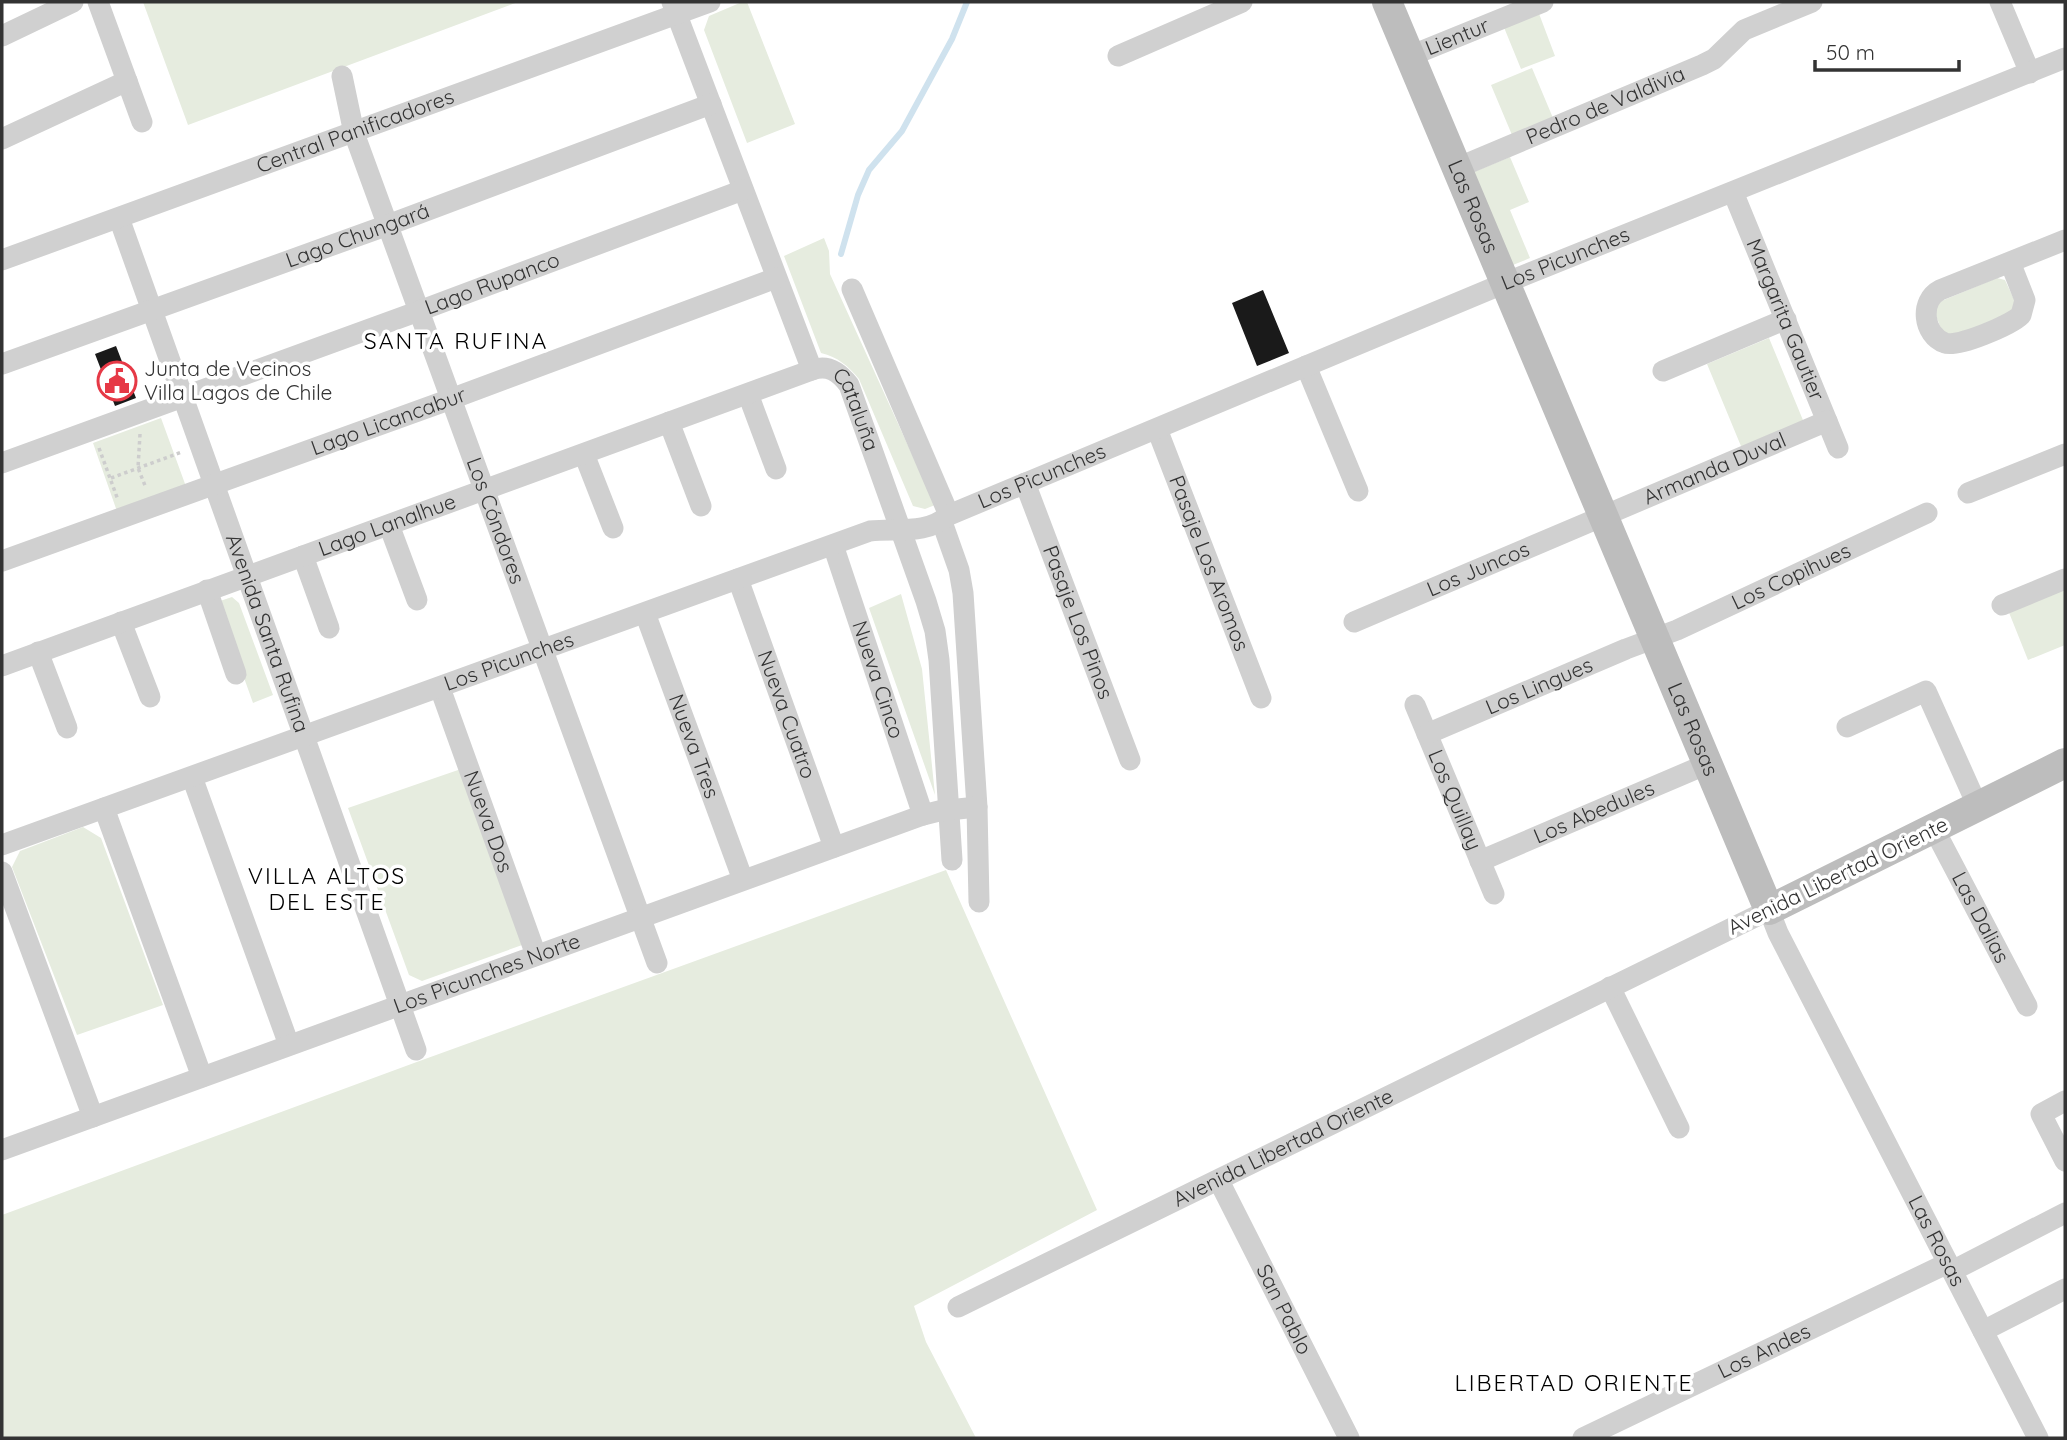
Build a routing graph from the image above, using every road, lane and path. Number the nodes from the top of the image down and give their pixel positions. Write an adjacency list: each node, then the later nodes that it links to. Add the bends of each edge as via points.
1 (73, 2): 10 (street)
2 (98, 2): 16 (street)
3 (710, 2): 9 (street, Central Panificadores)
4 (1242, 2): 11 (street)
5 (1387, 2): 12 (main road, Las Rosas)
6 (1543, 2): 12 (street, Lientur)
7 (1812, 2): 21 (street, Pedro de Valdivia, via 1744,30 1709,62)
8 (2000, 2): 14 (street)
9 (674, 8): 17 (street, Cataluña); 19 (street, Central Panificadores)
10 (2, 36)
11 (1118, 56)
12 (1410, 56): 21 (main road, Las Rosas)
13 (2065, 58): 14 (street, Los Picunches)
14 (2030, 73): 23 (street, Los Picunches)
15 (342, 76): 19 (street, Los Cóndores)
16 (127, 81): 18 (street); 20 (street)
17 (711, 104): 22 (street, Cataluña); 25 (street, Lago Chungará)
18 (142, 122)
19 (354, 133): 24 (street, Central Panificadores); 25 (street, Los Cóndores)
20 (2, 139)
21 (1457, 168): 30 (main road, Las Rosas)
22 (743, 190): 29 (street, Cataluña); 33 (street, Lago Rupanco)
23 (1733, 192): 30 (street, Los Picunches); 34 (street, Margarita Gautier)
24 (119, 218): 27 (street, Central Panificadores); 32 (street, Avenida Santa Rufina)
25 (388, 225): 32 (street, Lago Chungará); 33 (street, Los Cóndores)
26 (2065, 240): 28 (street)
27 (2, 260)
28 (2010, 262): 28 (street, via 2025,300 2021,315 1958,344 1937,339 1926,316 1931,296)
29 (776, 278): 37 (street, Cataluña); 41 (street, Lago Licancabur)
30 (1505, 283): 36 (street, Los Picunches); 63 (main road, Las Rosas)
31 (852, 289): 64 (street)
32 (152, 310): 35 (street, Lago Chungará); 40 (street, Avenida Santa Rufina)
33 (419, 311): 40 (street, Lago Rupanco); 41 (street, Los Cóndores)
34 (1786, 319): 38 (street); 43 (street, Margarita Gautier)
35 (2, 364)
36 (1306, 366): 45 (street, Los Picunches); 58 (street)
37 (812, 370): 39 (street, Lago Lanalhue); 68 (street, Cataluña, via 830,369 849,385)
38 (1663, 371)
39 (748, 394): 44 (street, Lago Lanalhue); 53 (street)
40 (183, 397): 42 (street, Lago Rupanco); 47 (street, Avenida Santa Rufina)
41 (451, 398): 56 (street, Lago Licancabur); 57 (street, Los Cóndores)
42 (141, 412): 46 (street, Lago Rupanco); 52 (path)
43 (1827, 421): 48 (street, Margarita Gautier); 63 (street, Armanda Duval)
44 (670, 422): 49 (street, Lago Lanalhue); 61 (street)
45 (1157, 429): 55 (street, Los Picunches); 89 (street, Pasaje Los Aromos)
46 (89, 431): 51 (street, Lago Rupanco); 54 (path)
47 (200, 446): 52 (path); 56 (street, Avenida Santa Rufina)
48 (1838, 448)
49 (584, 454): 57 (street, Lago Lanalhue); 67 (street)
50 (2065, 454): 59 (street)
51 (2, 463)
52 (138, 468): 54 (path); 60 (path)
53 (776, 469)
54 (111, 478): 65 (path, via 122,509)
55 (1025, 483): 64 (street, Los Picunches); 95 (street, Pasaje Los Pinos)
56 (214, 484): 60 (street, Lago Licancabur); 72 (street, Avenida Santa Rufina)
57 (485, 490): 66 (street, Lago Lanalhue); 83 (street, Los Cóndores)
58 (1358, 491)
59 (1968, 493)
60 (153, 506): 65 (street, Lago Licancabur)
61 (701, 506)
62 (1927, 513): 82 (street, Los Copihues)
63 (1603, 516): 80 (street, Los Juncos); 82 (main road, Las Rosas)
64 (945, 519): 68 (street, Los Picunches, via 925,528); 99 (street, via 963,593)
65 (116, 520): 71 (street, Lago Licancabur)
66 (389, 525): 70 (street, Lago Lanalhue); 76 (street)
67 (613, 528)
68 (902, 529): 69 (street, Los Picunches, via 870,531); 102 (street, Cataluña, via 935,631)
69 (832, 545): 73 (street, Los Picunches); 103 (street, Nueva Cinco)
70 (303, 556): 72 (street, Lago Lanalhue); 81 (street)
71 (2, 561)
72 (247, 576): 75 (street, Lago Lanalhue); 94 (street, Avenida Santa Rufina)
73 (738, 579): 78 (street, Los Picunches); 106 (street, Nueva Cuatro)
74 (2065, 579): 77 (street)
75 (207, 590): 79 (street, Lago Lanalhue); 86 (street)
76 (417, 600)
77 (2002, 605)
78 (645, 613): 83 (street, Los Picunches); 110 (street, Nueva Tres)
79 (121, 622): 84 (street, Lago Lanalhue); 88 (street)
80 (1354, 622)
81 (329, 628)
82 (1654, 639): 93 (street, Los Lingues); 97 (main road, Las Rosas)
83 (543, 650): 87 (street, Los Picunches); 114 (street, Los Cóndores)
84 (37, 652): 85 (street, Lago Lanalhue); 92 (street)
85 (2, 666)
86 (236, 674)
87 (440, 688): 94 (street, Los Picunches); 115 (street, Nueva Dos)
88 (150, 697)
89 (1261, 698)
90 (1415, 705): 93 (street, Los Quillay)
91 (1847, 727): 100 (street, via 1926,691)
92 (67, 728)
93 (1427, 734): 108 (street, Los Quillay)
94 (304, 737): 98 (street, Los Picunches); 118 (street, Avenida Santa Rufina)
95 (1129, 760)
96 (2065, 763): 100 (main road, Avenida Libertad Oriente)
97 (1707, 764): 108 (street, Los Abedules); 113 (main road, Las Rosas)
98 (192, 777): 101 (street, Los Picunches); 120 (street)
99 (976, 807): 102 (street, Los Picunches Norte); 112 (street)
100 (1978, 807): 104 (main road, Avenida Libertad Oriente)
101 (104, 808): 105 (street, Los Picunches); 122 (street)
102 (950, 809): 103 (street, Los Picunches Norte); 107 (street, Cataluña)
103 (923, 815): 106 (street, Los Picunches Norte)
104 (1934, 829): 113 (main road, Avenida Libertad Oriente); 119 (street, Las Dalias)
105 (2, 845)
106 (834, 847): 110 (street, Los Picunches Norte)
107 (952, 860)
108 (1480, 861): 111 (street, Los Quillay)
109 (2, 872): 124 (street)
110 (743, 880): 114 (street, Los Picunches Norte)
111 (1494, 894)
112 (979, 902)
113 (1769, 910): 117 (street, Avenida Libertad Oriente); 130 (street, Las Rosas)
114 (640, 918): 115 (street, Los Picunches Norte); 116 (street, Los Cóndores)
115 (536, 956): 118 (street, Los Picunches Norte)
116 (657, 963)
117 (1610, 988): 125 (street); 128 (street, Avenida Libertad Oriente)
118 (399, 1005): 120 (street, Los Picunches Norte); 121 (street, Avenida Santa Rufina)
119 (2026, 1006)
120 (289, 1045): 122 (street, Los Picunches Norte)
121 (416, 1050)
122 (202, 1077): 124 (street, Los Picunches Norte)
123 (2065, 1101): 127 (street, via 2041,1114)
124 (93, 1117): 126 (street, Los Picunches Norte)
125 (1679, 1128)
126 (3, 1146)
127 (2065, 1161)
128 (1219, 1181): 132 (street, Avenida Libertad Oriente); 134 (street, San Pablo)
129 (2065, 1213): 130 (street, Los Andes)
130 (1950, 1267): 133 (street, Las Rosas); 135 (street, Los Andes)
131 (2065, 1289): 133 (street)
132 (958, 1307)
133 (1983, 1331): 136 (street, Las Rosas)
134 (1349, 1438)
135 (1583, 1438)
136 (2038, 1438)

